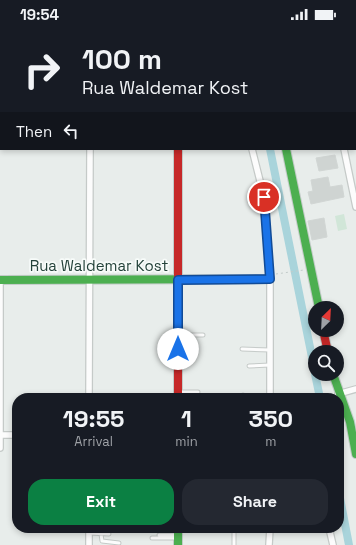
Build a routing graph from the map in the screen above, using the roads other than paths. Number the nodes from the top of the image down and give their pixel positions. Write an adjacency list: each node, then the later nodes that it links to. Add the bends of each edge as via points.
1 (90, 150): 9 (street)
2 (178, 150): 10 (street)
3 (252, 150): 7 (street, via 263,191)
4 (286, 150): 11 (street)
5 (344, 150): 6 (street)
6 (356, 207)
7 (270, 277): 10 (street, Rua Waldemar Kost); 16 (street)
8 (0, 280): 9 (street, Rua Waldemar Kost); 14 (street)
9 (90, 280): 10 (street, Rua Waldemar Kost); 22 (street)
10 (178, 280): 12 (street)
11 (318, 301)
12 (178, 335): 13 (lane); 23 (street)
13 (203, 335)
14 (0, 347): 29 (street)
15 (242, 349): 16 (lane)
16 (270, 350): 18 (street)
17 (249, 366): 18 (lane)
18 (270, 366): 25 (street)
19 (335, 381): 26 (street)
20 (356, 389): 27 (street)
21 (198, 392): 24 (lane)
22 (89, 393)
23 (178, 393)
24 (191, 393)
25 (270, 393)
26 (338, 393)
27 (342, 393)
28 (344, 408): 32 (street, via 350,422)
29 (0, 436): 30 (street); 31 (street)
30 (12, 436)
31 (0, 448)
32 (356, 454)
33 (89, 533): 44 (street)
34 (97, 533): 38 (lane)
35 (234, 533): 45 (lane)
36 (270, 533): 46 (street)
37 (330, 533): 47 (street)
38 (101, 534): 39 (lane); 43 (lane, via 102,541)
39 (109, 534)
40 (159, 535): 41 (lane)
41 (178, 536): 42 (lane)
42 (152, 538)
43 (119, 543)
44 (89, 545)
45 (234, 545)
46 (270, 545)
47 (332, 545)

